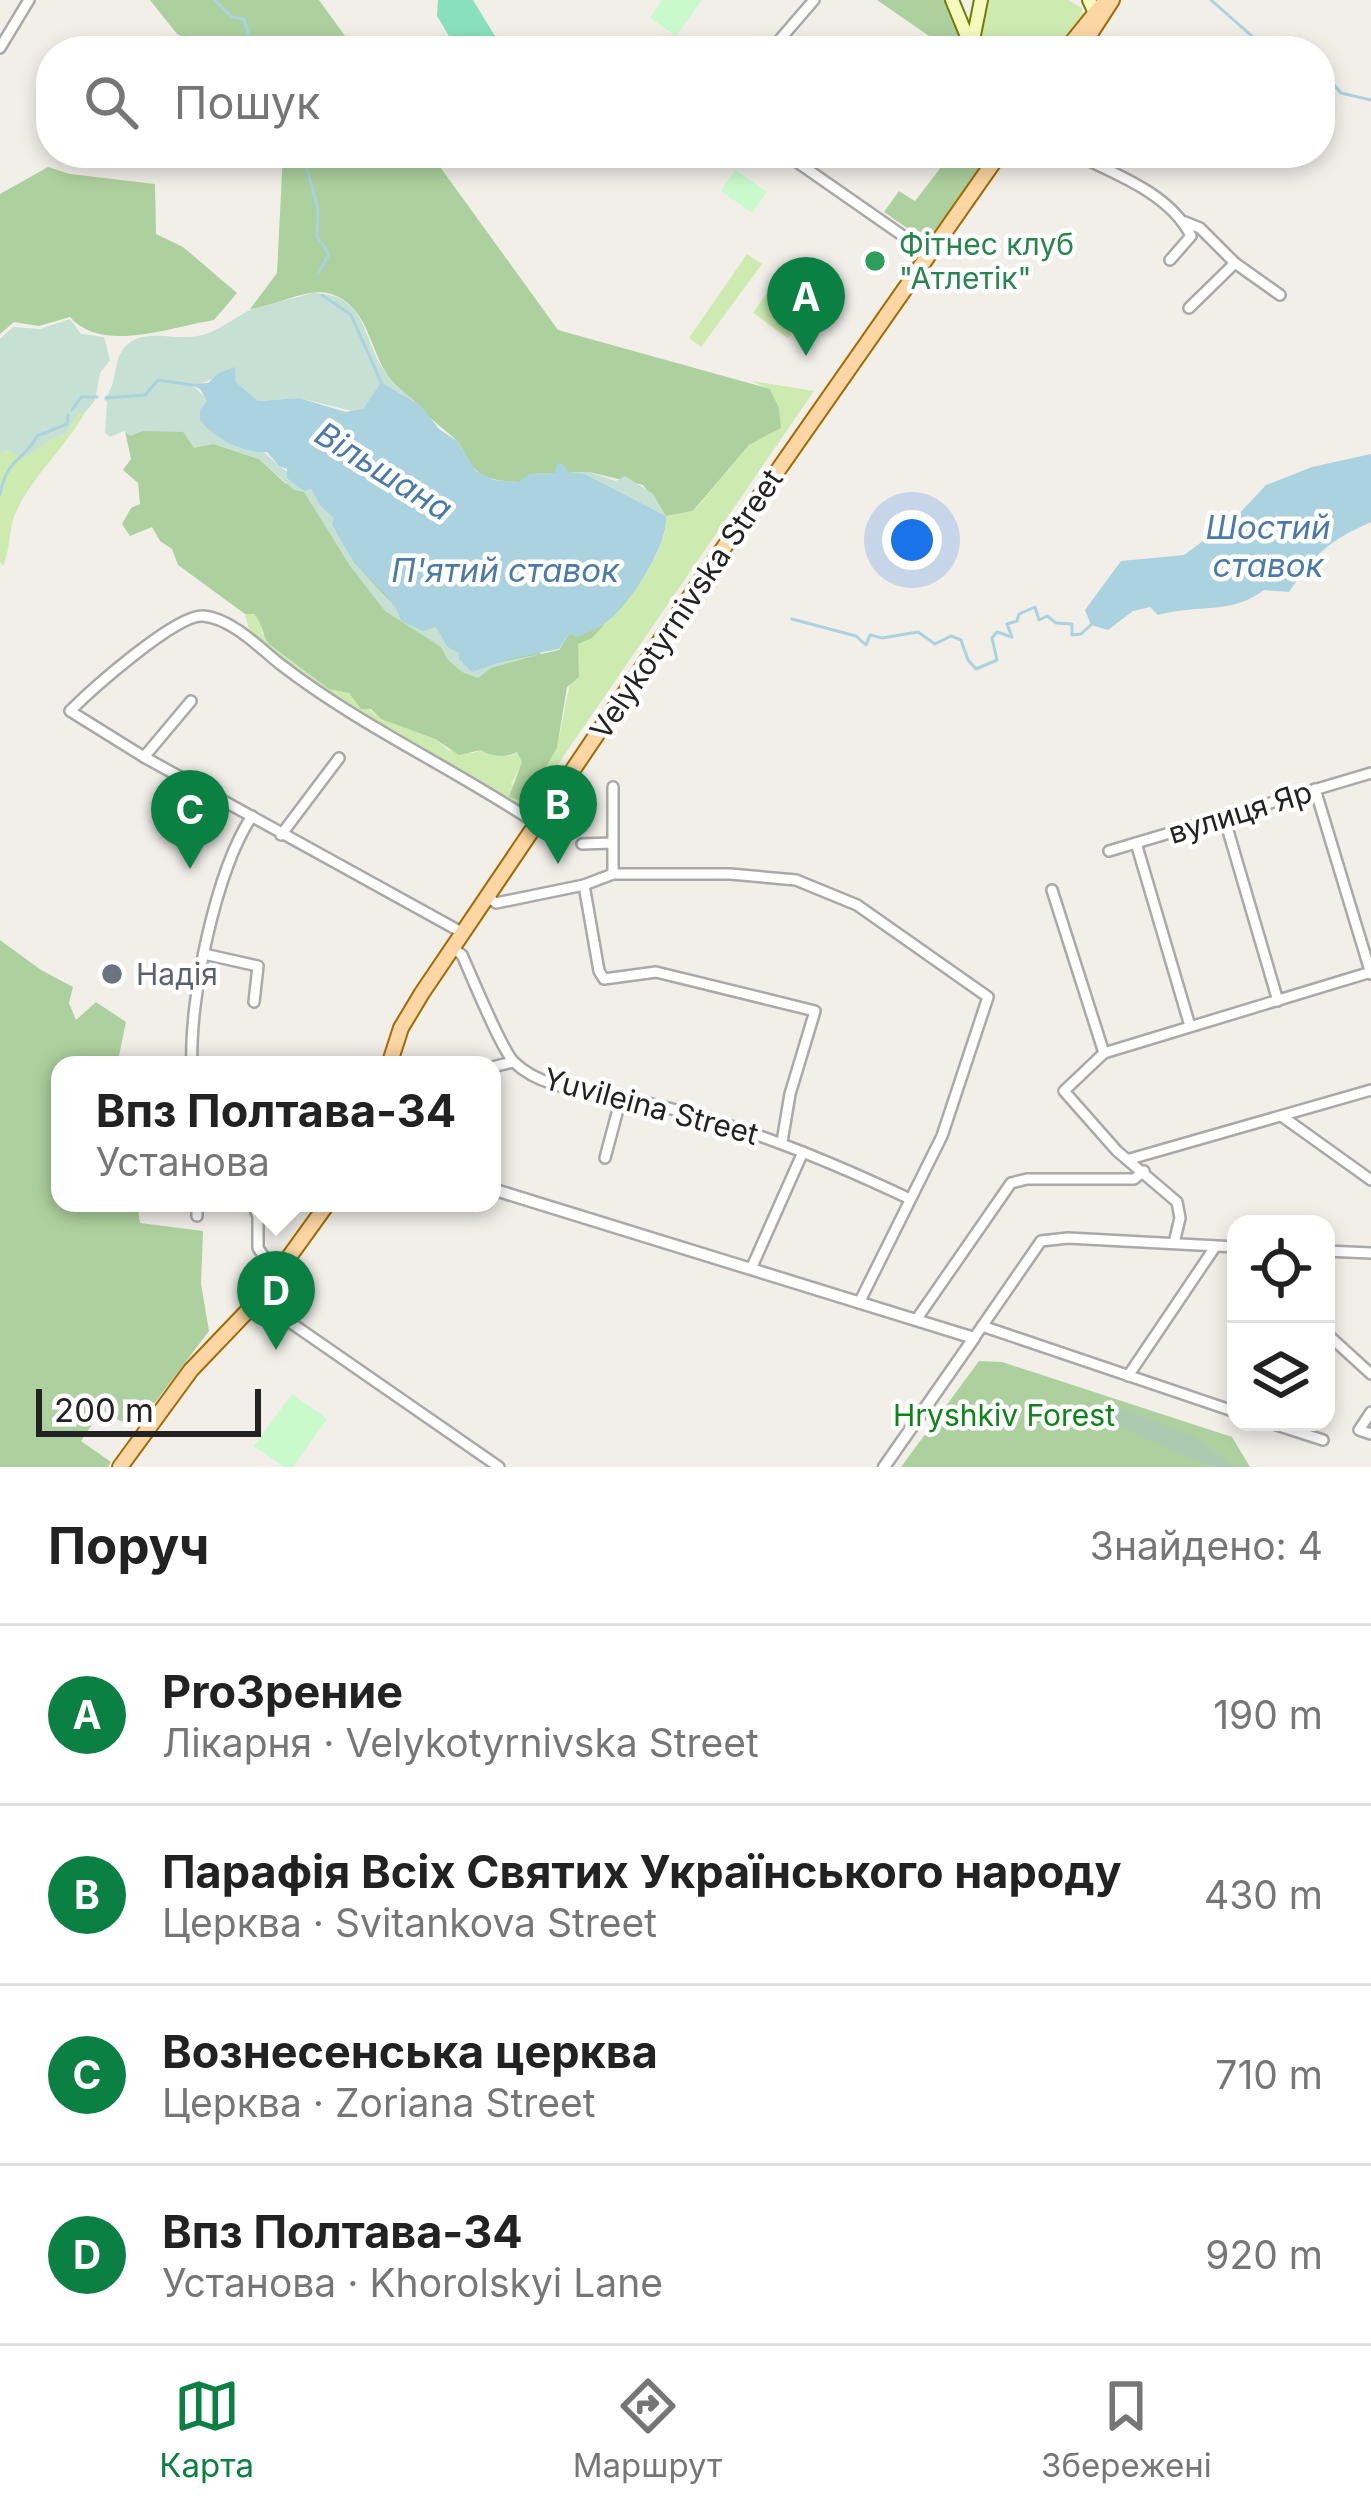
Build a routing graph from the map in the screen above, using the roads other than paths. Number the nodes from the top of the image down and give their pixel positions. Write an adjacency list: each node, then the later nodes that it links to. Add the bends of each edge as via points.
1 (29, 0): 11 (street)
2 (814, 0): 6 (street)
3 (952, 0): 7 (main road)
4 (981, 0): 8 (main road)
5 (1100, 7): 9 (main road); 10 (main road)
6 (783, 36)
7 (967, 36)
8 (973, 36)
9 (1078, 36)
10 (1086, 36)
11 (0, 48)
12 (806, 168): 16 (street)
13 (989, 168): 16 (main road, Velykotyrnivska Street)
14 (1101, 168): 15 (street)
15 (1184, 221): 17 (street, via 1191,236); 18 (street)
16 (929, 254): 29 (main road, Velykotyrnivska Street)
17 (1170, 260)
18 (1235, 263): 19 (street); 20 (street)
19 (1280, 295)
20 (1189, 308)
21 (191, 701): 22 (street)
22 (144, 757): 27 (street); 29 (street, via 70,710 120,665 206,616)
23 (339, 758): 30 (street)
24 (1371, 773): 26 (street, вулиця Яр)
25 (613, 787): 31 (street)
26 (1316, 789): 28 (street, вулиця Яр); 42 (street)
27 (253, 816): 30 (street); 41 (street, via 229,863)
28 (1224, 818): 32 (street, вулиця Яр); 43 (street)
29 (537, 824): 38 (main road, Velykotyrnivska Street)
30 (281, 835): 39 (street)
31 (612, 843): 33 (street); 35 (street)
32 (1136, 843): 34 (street, вулиця Яр); 45 (street)
33 (582, 844)
34 (1108, 851)
35 (613, 874): 36 (street); 61 (street, via 796,880 857,905 982,990 988,1008 967,1070)
36 (584, 885): 38 (street, via 496,903); 54 (street, via 604,979 656,972 815,1011)
37 (1052, 890): 46 (street)
38 (488, 897): 39 (main road, Velykotyrnivska Street)
39 (463, 934): 40 (main road, Velykotyrnivska Street)
40 (452, 948): 48 (main road, Velykotyrnivska Street); 49 (street, Yuvileina Street)
41 (204, 953): 44 (street, via 258,966); 47 (street)
42 (1371, 973): 43 (street)
43 (1278, 1001): 45 (street)
44 (254, 1002)
45 (1190, 1026): 46 (street)
46 (1104, 1053): 57 (street, via 1064,1091)
47 (194, 1056)
48 (392, 1056)
49 (513, 1062): 50 (street); 52 (street, Yuvileina Street, via 554,1085)
50 (501, 1065)
51 (1371, 1090): 53 (street)
52 (621, 1098): 54 (street, Yuvileina Street); 56 (street)
53 (1283, 1117): 57 (street); 59 (street)
54 (782, 1142): 55 (street, Yuvileina Street)
55 (803, 1152): 61 (street, Yuvileina Street); 71 (street)
56 (605, 1159)
57 (1130, 1159): 58 (street)
58 (1144, 1171): 66 (street, via 1180,1208); 75 (street, via 1134,1179 1011,1183)
59 (1371, 1180)
60 (501, 1193): 71 (street)
61 (910, 1199): 74 (street)
62 (197, 1212): 65 (street)
63 (256, 1212): 72 (street, via 258,1248)
64 (322, 1212): 72 (main road)
65 (197, 1216)
66 (1174, 1244): 67 (street); 77 (street, via 1041,1241)
67 (1215, 1246): 68 (street); 81 (street)
68 (1227, 1247)
69 (1335, 1251): 70 (street)
70 (1371, 1253)
71 (752, 1269): 74 (street)
72 (277, 1276): 73 (main road)
73 (258, 1300): 87 (main road, via 191,1370); 88 (street)
74 (860, 1303): 75 (street)
75 (916, 1320): 76 (street)
76 (951, 1331): 77 (street); 79 (street)
77 (978, 1332): 79 (street); 81 (street)
78 (1335, 1341): 80 (street)
79 (964, 1353): 89 (street)
80 (1371, 1374)
81 (1128, 1376): 82 (street)
82 (1227, 1409)
83 (1371, 1412): 85 (street, via 1359,1430)
84 (1295, 1431): 86 (street)
85 (1371, 1434)
86 (1323, 1440)
87 (120, 1467)
88 (499, 1467)
89 (884, 1467)

